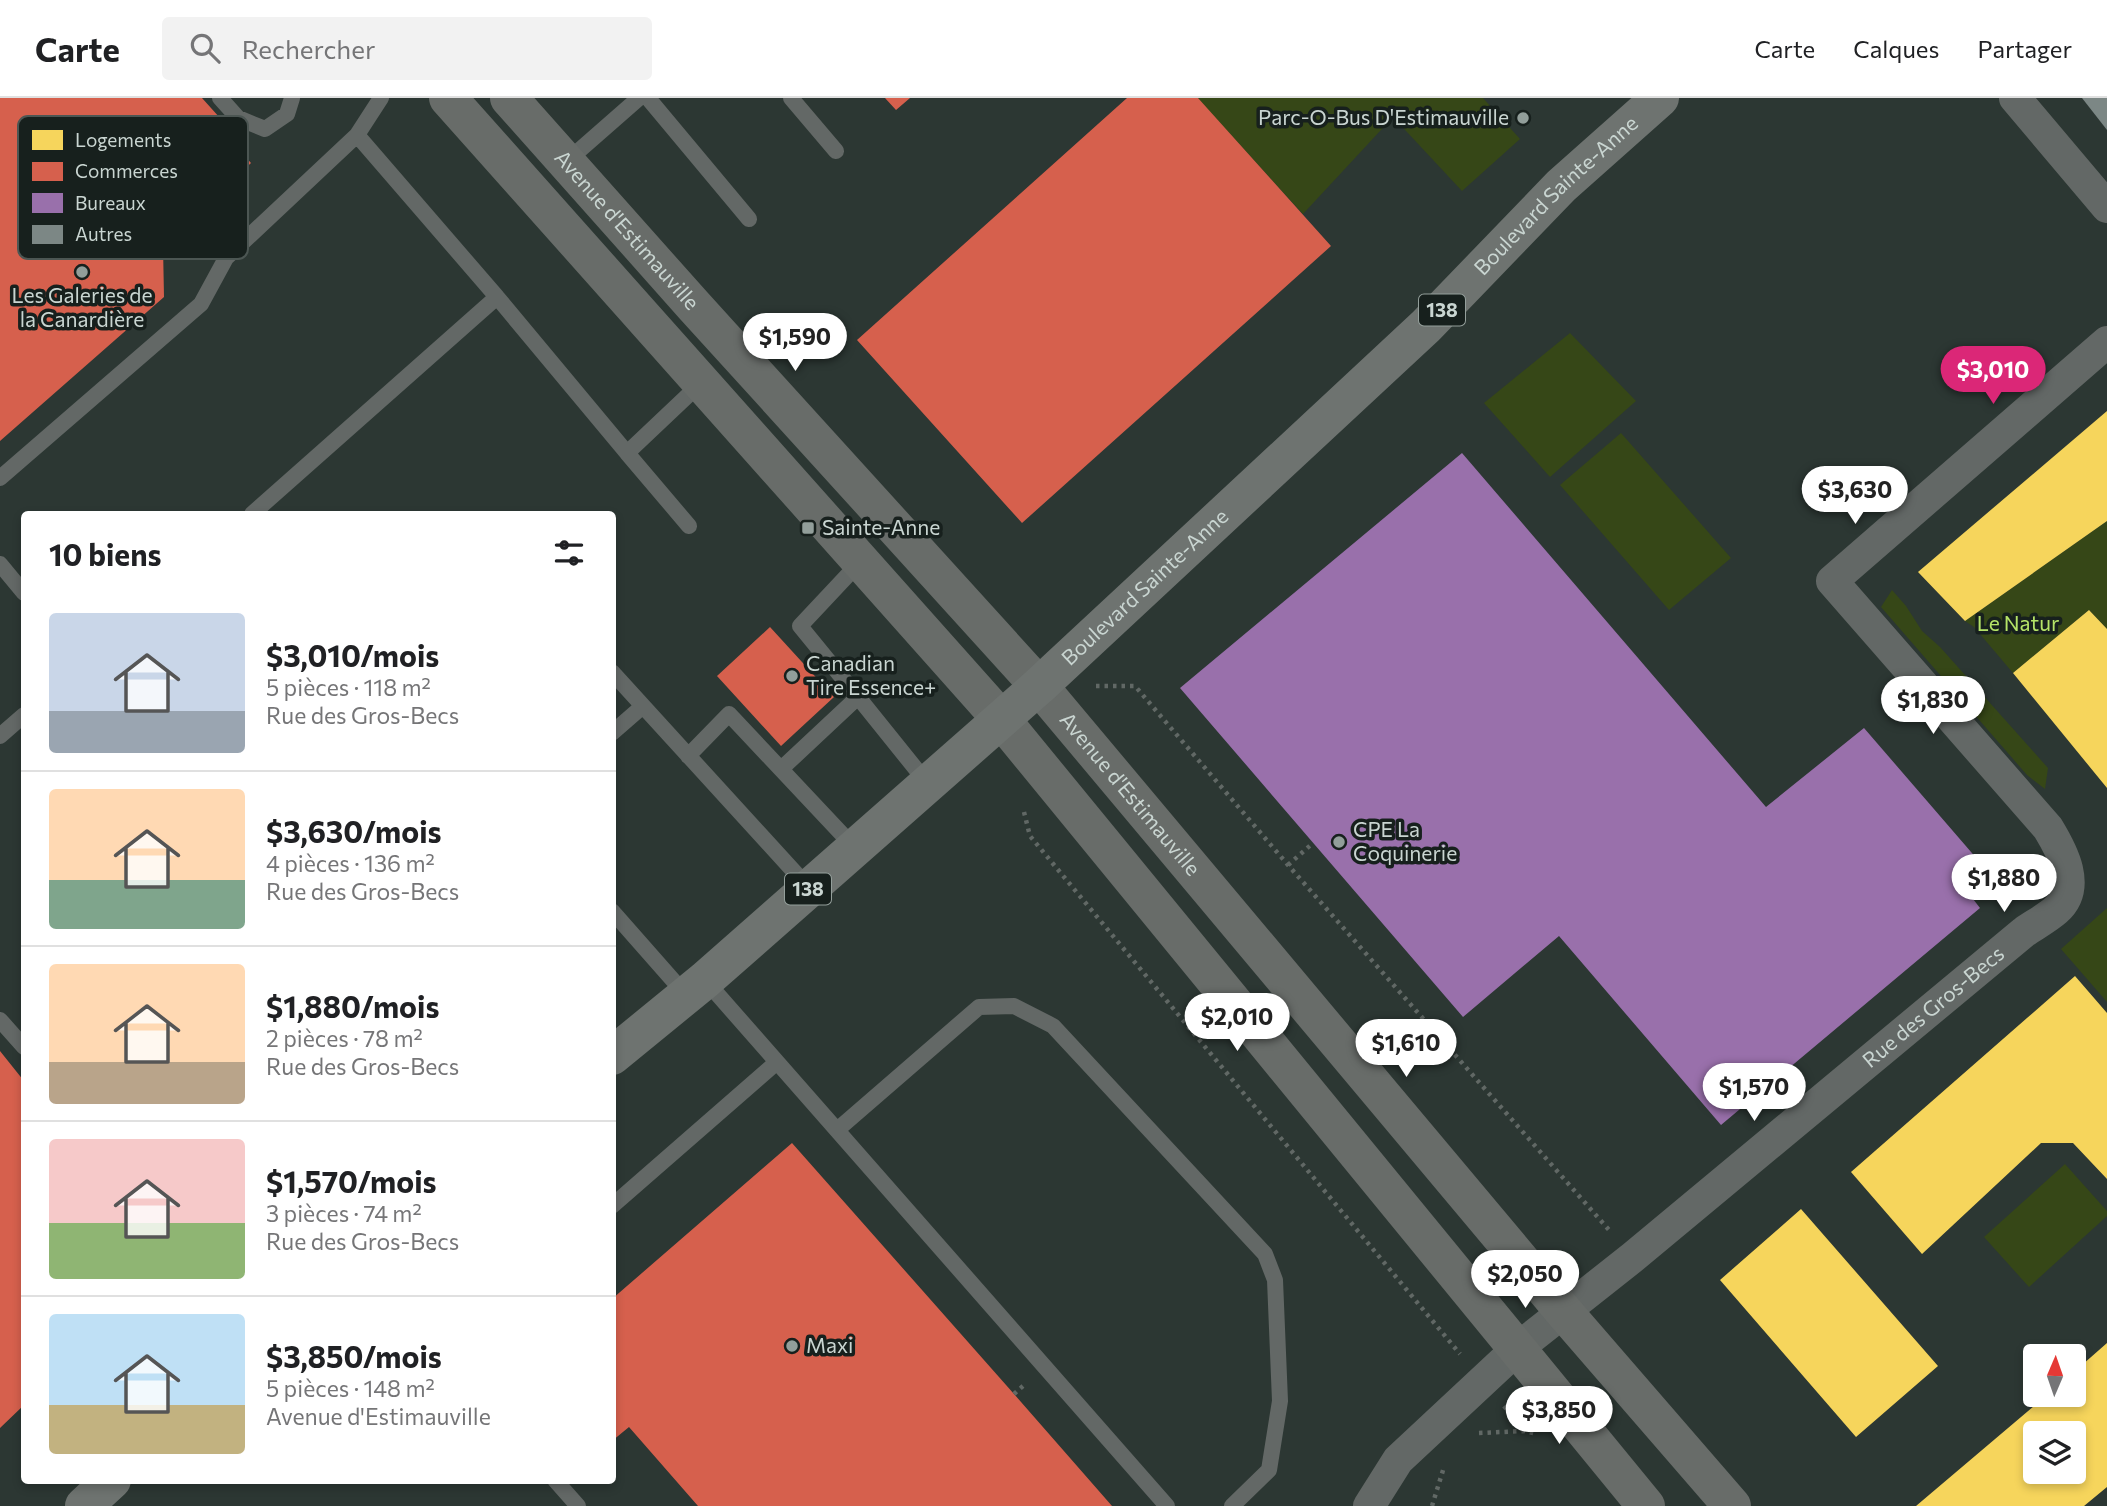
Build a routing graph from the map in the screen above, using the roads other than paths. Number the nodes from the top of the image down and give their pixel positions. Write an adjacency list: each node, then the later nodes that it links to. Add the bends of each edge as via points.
1 (220, 98): 11 (lane)
2 (292, 98): 12 (lane, via 287,114 265,129)
3 (448, 98): 22 (main road)
4 (509, 98): 15 (main road, Avenue d'Estimauville)
5 (639, 98): 15 (lane)
6 (648, 98): 17 (lane)
7 (791, 98): 14 (lane)
8 (1660, 98): 31 (main road, Boulevard Sainte-Anne / 138, via 1561,186 1426,326)
9 (2015, 98): 16 (street)
10 (373, 102): 13 (lane)
11 (236, 116)
12 (248, 122)
13 (358, 135): 18 (lane); 20 (lane)
14 (836, 151)
15 (566, 162): 31 (main road, Avenue d'Estimauville)
16 (2107, 207)
17 (749, 219)
18 (248, 238)
19 (225, 259): 24 (lane, via 201,304)
20 (497, 297): 23 (lane); 25 (lane)
21 (2107, 342): 51 (street, Rue des Gros-Becs, via 1832,581 2048,828 2069,875 2065,900)
22 (701, 383): 23 (lane); 27 (main road)
23 (627, 453): 26 (lane)
24 (0, 478)
25 (258, 511)
26 (689, 526)
27 (861, 561): 32 (lane, via 800,626); 35 (main road)
28 (0, 564): 29 (lane)
29 (21, 589)
30 (616, 676): 33 (lane)
31 (1039, 686): 35 (main road, Boulevard Sainte-Anne / 138); 51 (main road, Avenue d'Estimauville)
32 (858, 697): 39 (lane); 40 (lane)
33 (643, 706): 36 (lane); 38 (lane)
34 (21, 718): 37 (lane)
35 (1001, 719): 40 (main road, Boulevard Sainte-Anne / 138); 52 (main road)
36 (616, 730)
37 (0, 736)
38 (688, 756): 39 (lane, via 729,715); 42 (lane)
39 (781, 769): 41 (lane)
40 (928, 784): 41 (main road, Boulevard Sainte-Anne / 138)
41 (855, 848): 42 (main road, Boulevard Sainte-Anne / 138)
42 (809, 888): 44 (main road, Boulevard Sainte-Anne / 138)
43 (616, 915): 44 (lane)
44 (695, 987): 47 (main road, Boulevard Sainte-Anne / 138); 48 (lane)
45 (0, 1020): 46 (lane)
46 (21, 1044)
47 (616, 1053)
48 (777, 1062): 49 (lane); 50 (lane)
49 (837, 1130): 57 (lane); 58 (lane, via 979,1007 1014,1006 1053,1026 1265,1254 1275,1280 1280,1401 1269,1471)
50 (616, 1203)
51 (1564, 1312): 52 (street, Rue des Gros-Becs); 61 (main road, Avenue d'Estimauville)
52 (1518, 1348): 59 (street, Rue des Gros-Becs, via 1398,1460); 60 (main road)
53 (108, 1484): 55 (main road)
54 (559, 1484): 56 (lane)
55 (84, 1506)
56 (578, 1506)
57 (1167, 1506)
58 (1232, 1506)
59 (1369, 1506)
60 (1646, 1506)
61 (1732, 1506)

